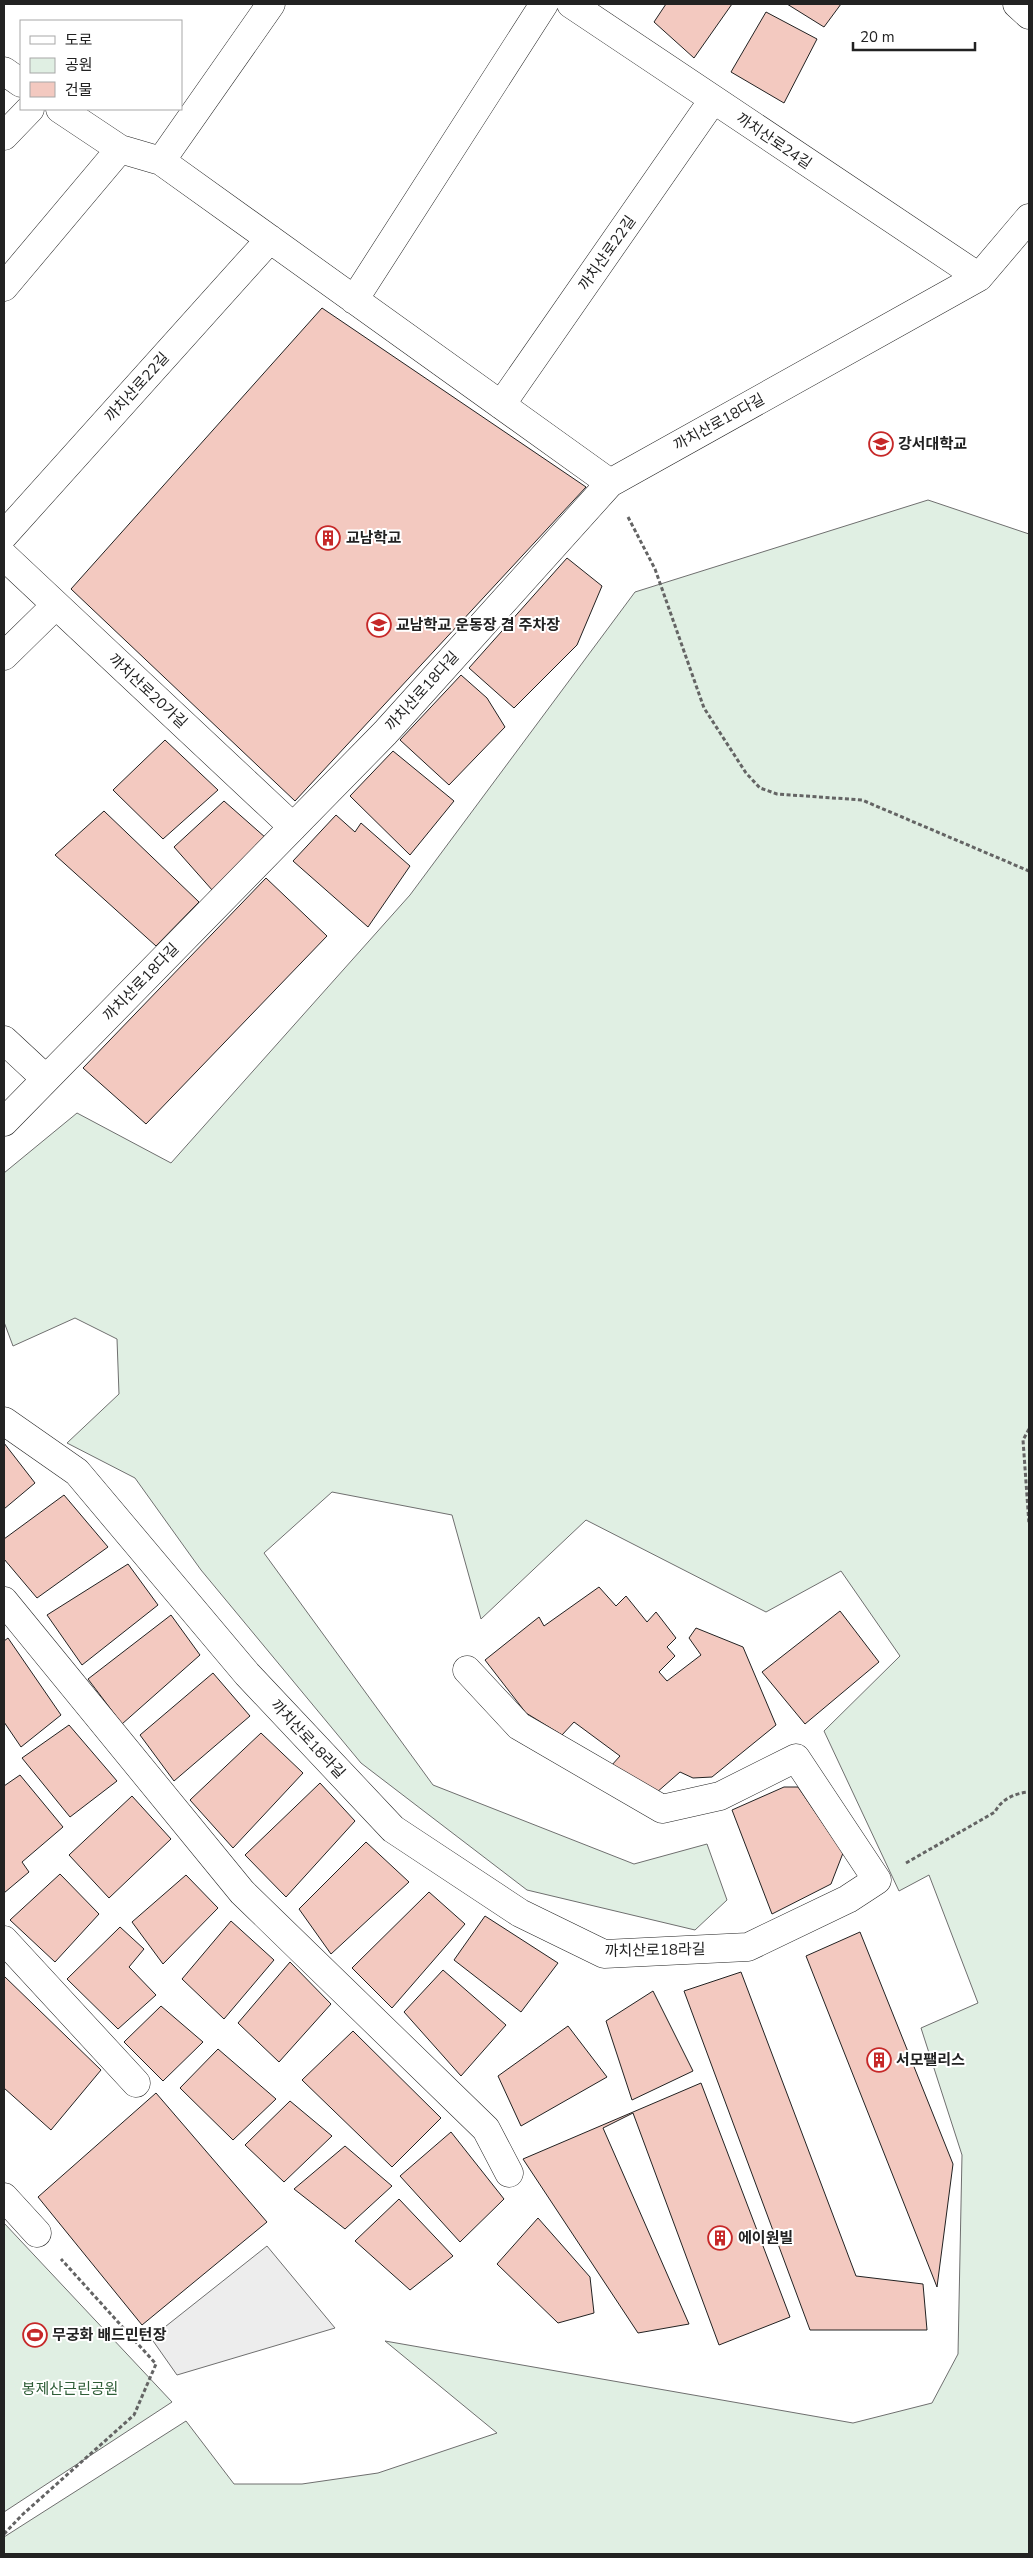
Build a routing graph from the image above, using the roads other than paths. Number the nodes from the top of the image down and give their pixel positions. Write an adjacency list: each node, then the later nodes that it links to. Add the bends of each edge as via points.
1 (271, 4): 13 (street)
2 (544, 4): 18 (street)
3 (571, 4): 8 (street, 까치산로24길)
4 (1017, 4): 5 (street)
5 (1029, 15)
6 (4, 71): 7 (street)
7 (20, 82)
8 (713, 100): 16 (street, 까치산로24길); 19 (street, 까치산로22길)
9 (29, 110): 11 (street)
10 (62, 110): 12 (street)
11 (4, 136)
12 (120, 149): 13 (street); 17 (street)
13 (160, 161): 15 (street)
14 (1029, 218): 16 (street, 까치산로18다길)
15 (270, 239): 18 (street); 21 (street, 까치산로22길)
16 (979, 277): 20 (street, 까치산로18다길)
17 (4, 286)
18 (354, 300): 19 (street)
19 (501, 405): 20 (street)
20 (610, 483): 25 (street, 까치산로18다길, via 384,734)
21 (4, 535)
22 (4, 556): 23 (street, 까치산로20가길)
23 (56, 605): 24 (street); 25 (street, 까치산로20가길)
24 (4, 656)
25 (293, 827): 27 (street, 까치산로18다길)
26 (4, 1040): 27 (street)
27 (46, 1079): 28 (street, 까치산로18다길)
28 (4, 1122)
29 (4, 1421): 31 (street, 까치산로18라길, via 77,1472 248,1674 393,1830 520,1913 604,1954 748,1947 848,1899 877,1880 796,1758 720,1796 662,1809 519,1726)
30 (4, 1601): 34 (street, via 242,1892 486,2129)
31 (467, 1670)
32 (4, 1940): 33 (street)
33 (136, 2083)
34 (509, 2173)
35 (4, 2197): 36 (street)
36 (37, 2233)

